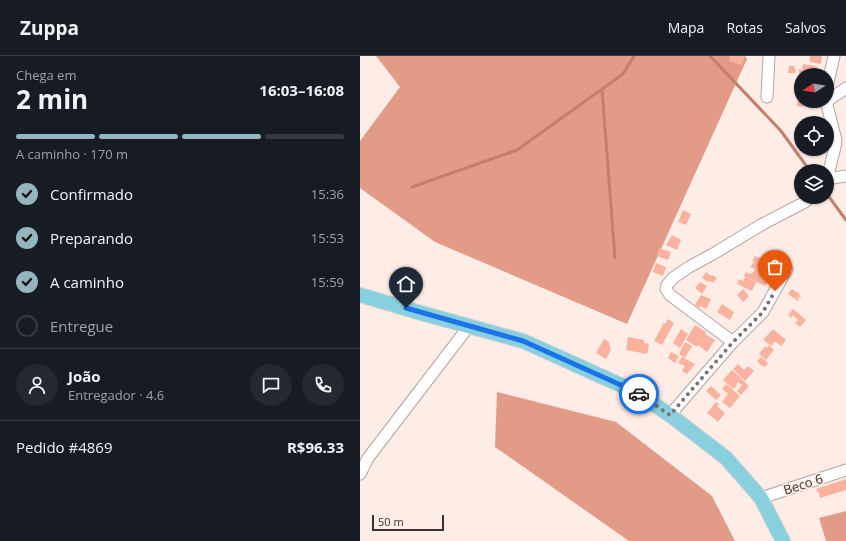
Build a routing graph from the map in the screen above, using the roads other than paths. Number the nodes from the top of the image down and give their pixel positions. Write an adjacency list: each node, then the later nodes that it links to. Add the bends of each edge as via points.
1 (769, 56): 6 (street)
2 (834, 56): 3 (street)
3 (831, 68)
4 (846, 88): 5 (street)
5 (834, 96)
6 (767, 97)
7 (829, 108): 8 (street, via 836,140)
8 (831, 164)
9 (846, 176): 10 (street)
10 (834, 178)
11 (801, 204): 15 (street, via 689,267 667,285 666,289 670,295)
12 (787, 270): 15 (street, via 763,312)
13 (360, 295): 14 (main road)
14 (469, 326): 16 (main road, via 523,341 634,391); 18 (street, via 368,458)
15 (733, 342): 16 (street)
16 (670, 415): 19 (main road, via 726,458)
17 (846, 470): 19 (street, Beco 6)
18 (360, 474)
19 (761, 498): 20 (main road)
20 (783, 541)

